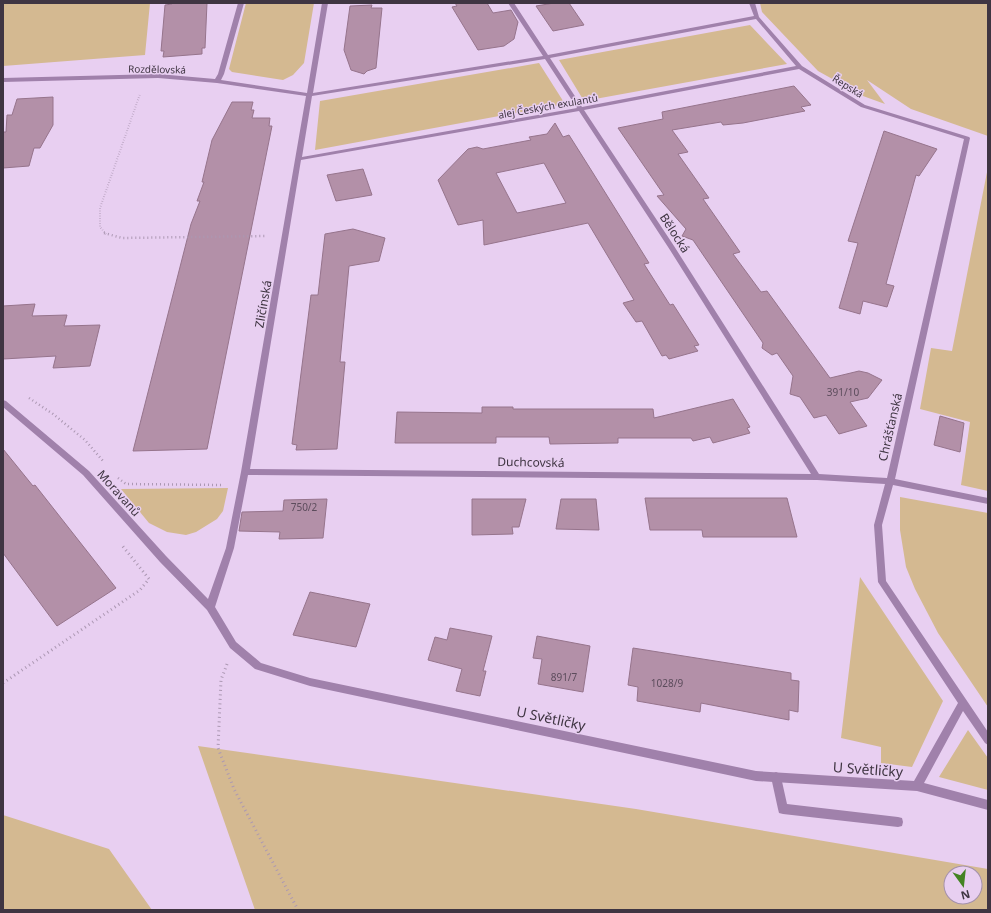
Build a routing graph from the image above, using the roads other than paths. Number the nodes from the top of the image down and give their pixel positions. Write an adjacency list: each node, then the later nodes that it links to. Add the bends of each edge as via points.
1 (240, 3): 9 (street, via 222,74)
2 (325, 3): 10 (street, Zličínská)
3 (511, 3): 6 (street, Bělocká)
4 (752, 3): 5 (street, Řepská)
5 (757, 17): 6 (street); 7 (street, Řepská)
6 (546, 57): 10 (street); 11 (street, Bělocká)
7 (800, 67): 11 (street, alej Českých exulantů); 12 (street, Řepská, via 863,106)
8 (3, 80): 9 (street, Rozdělovská, via 158,76)
9 (217, 81): 10 (street, Rozdělovská)
10 (310, 96): 13 (street, Zličínská)
11 (580, 109): 13 (street, alej Českých exulantů); 16 (street, Bělocká, via 672,248)
12 (966, 138): 17 (street, Chrášťanská)
13 (299, 159): 15 (street, Zličínská)
14 (3, 403): 19 (street, Moravanů, via 86,473 162,559)
15 (245, 472): 16 (street, Duchcovská); 19 (street, Zličínská, via 230,548)
16 (817, 477): 17 (street, Duchcovská)
17 (890, 481): 18 (street, Duchcovská); 20 (street, Chrášťanská, via 878,525 882,582)
18 (988, 501)
19 (210, 607): 22 (street, U Světličky, via 234,645 258,666 310,682 756,776)
20 (963, 702): 21 (street, Chrášťanská); 23 (street, U Světličky)
21 (988, 740)
22 (776, 777): 23 (street, U Světličky); 25 (street, via 784,809)
23 (917, 786): 24 (street, U Světličky)
24 (988, 805)
25 (898, 822)

